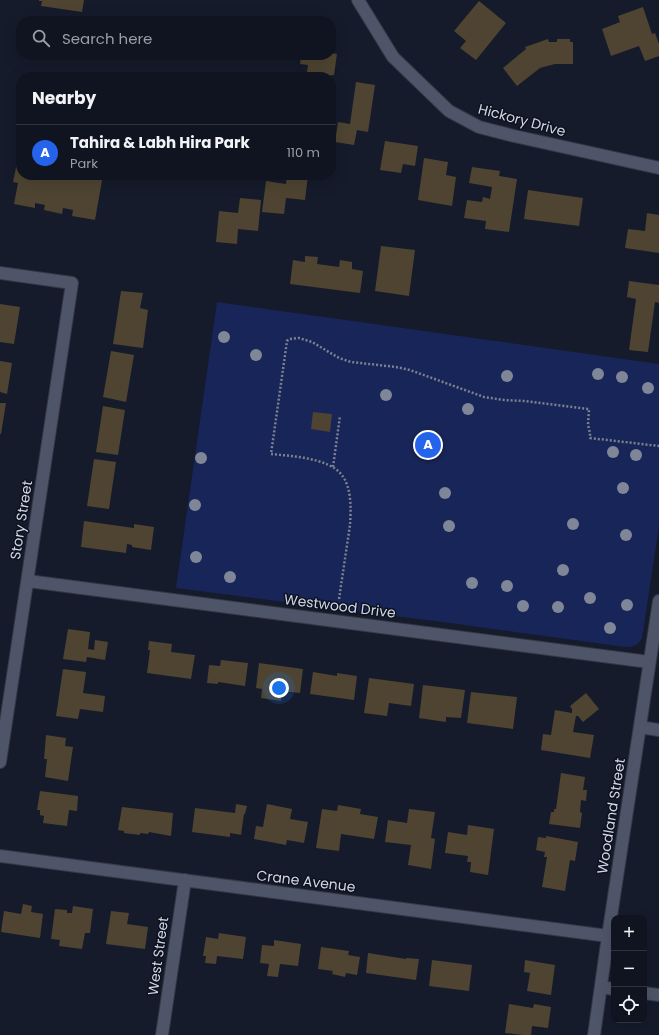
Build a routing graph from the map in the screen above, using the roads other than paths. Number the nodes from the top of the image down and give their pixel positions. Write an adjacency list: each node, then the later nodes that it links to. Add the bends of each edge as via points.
1 (358, 0): 2 (street, Hickory Drive, via 393,57 449,111 480,127)
2 (659, 168)
3 (0, 273): 4 (street, Story Street, via 72,283)
4 (28, 580): 6 (street, Westwood Drive); 9 (street, Story Street)
5 (659, 601): 6 (street, Woodland Street)
6 (649, 662): 7 (street, Woodland Street)
7 (640, 727): 8 (street); 12 (street, Woodland Street)
8 (659, 730)
9 (0, 762)
10 (0, 856): 11 (street, Crane Avenue)
11 (184, 880): 12 (street, Crane Avenue); 17 (street, West Street)
12 (608, 936): 13 (street, Woodland Street)
13 (601, 987): 14 (street); 18 (street, Woodland Street)
14 (611, 989)
15 (647, 993): 16 (street)
16 (659, 995)
17 (162, 1035)
18 (594, 1035)

